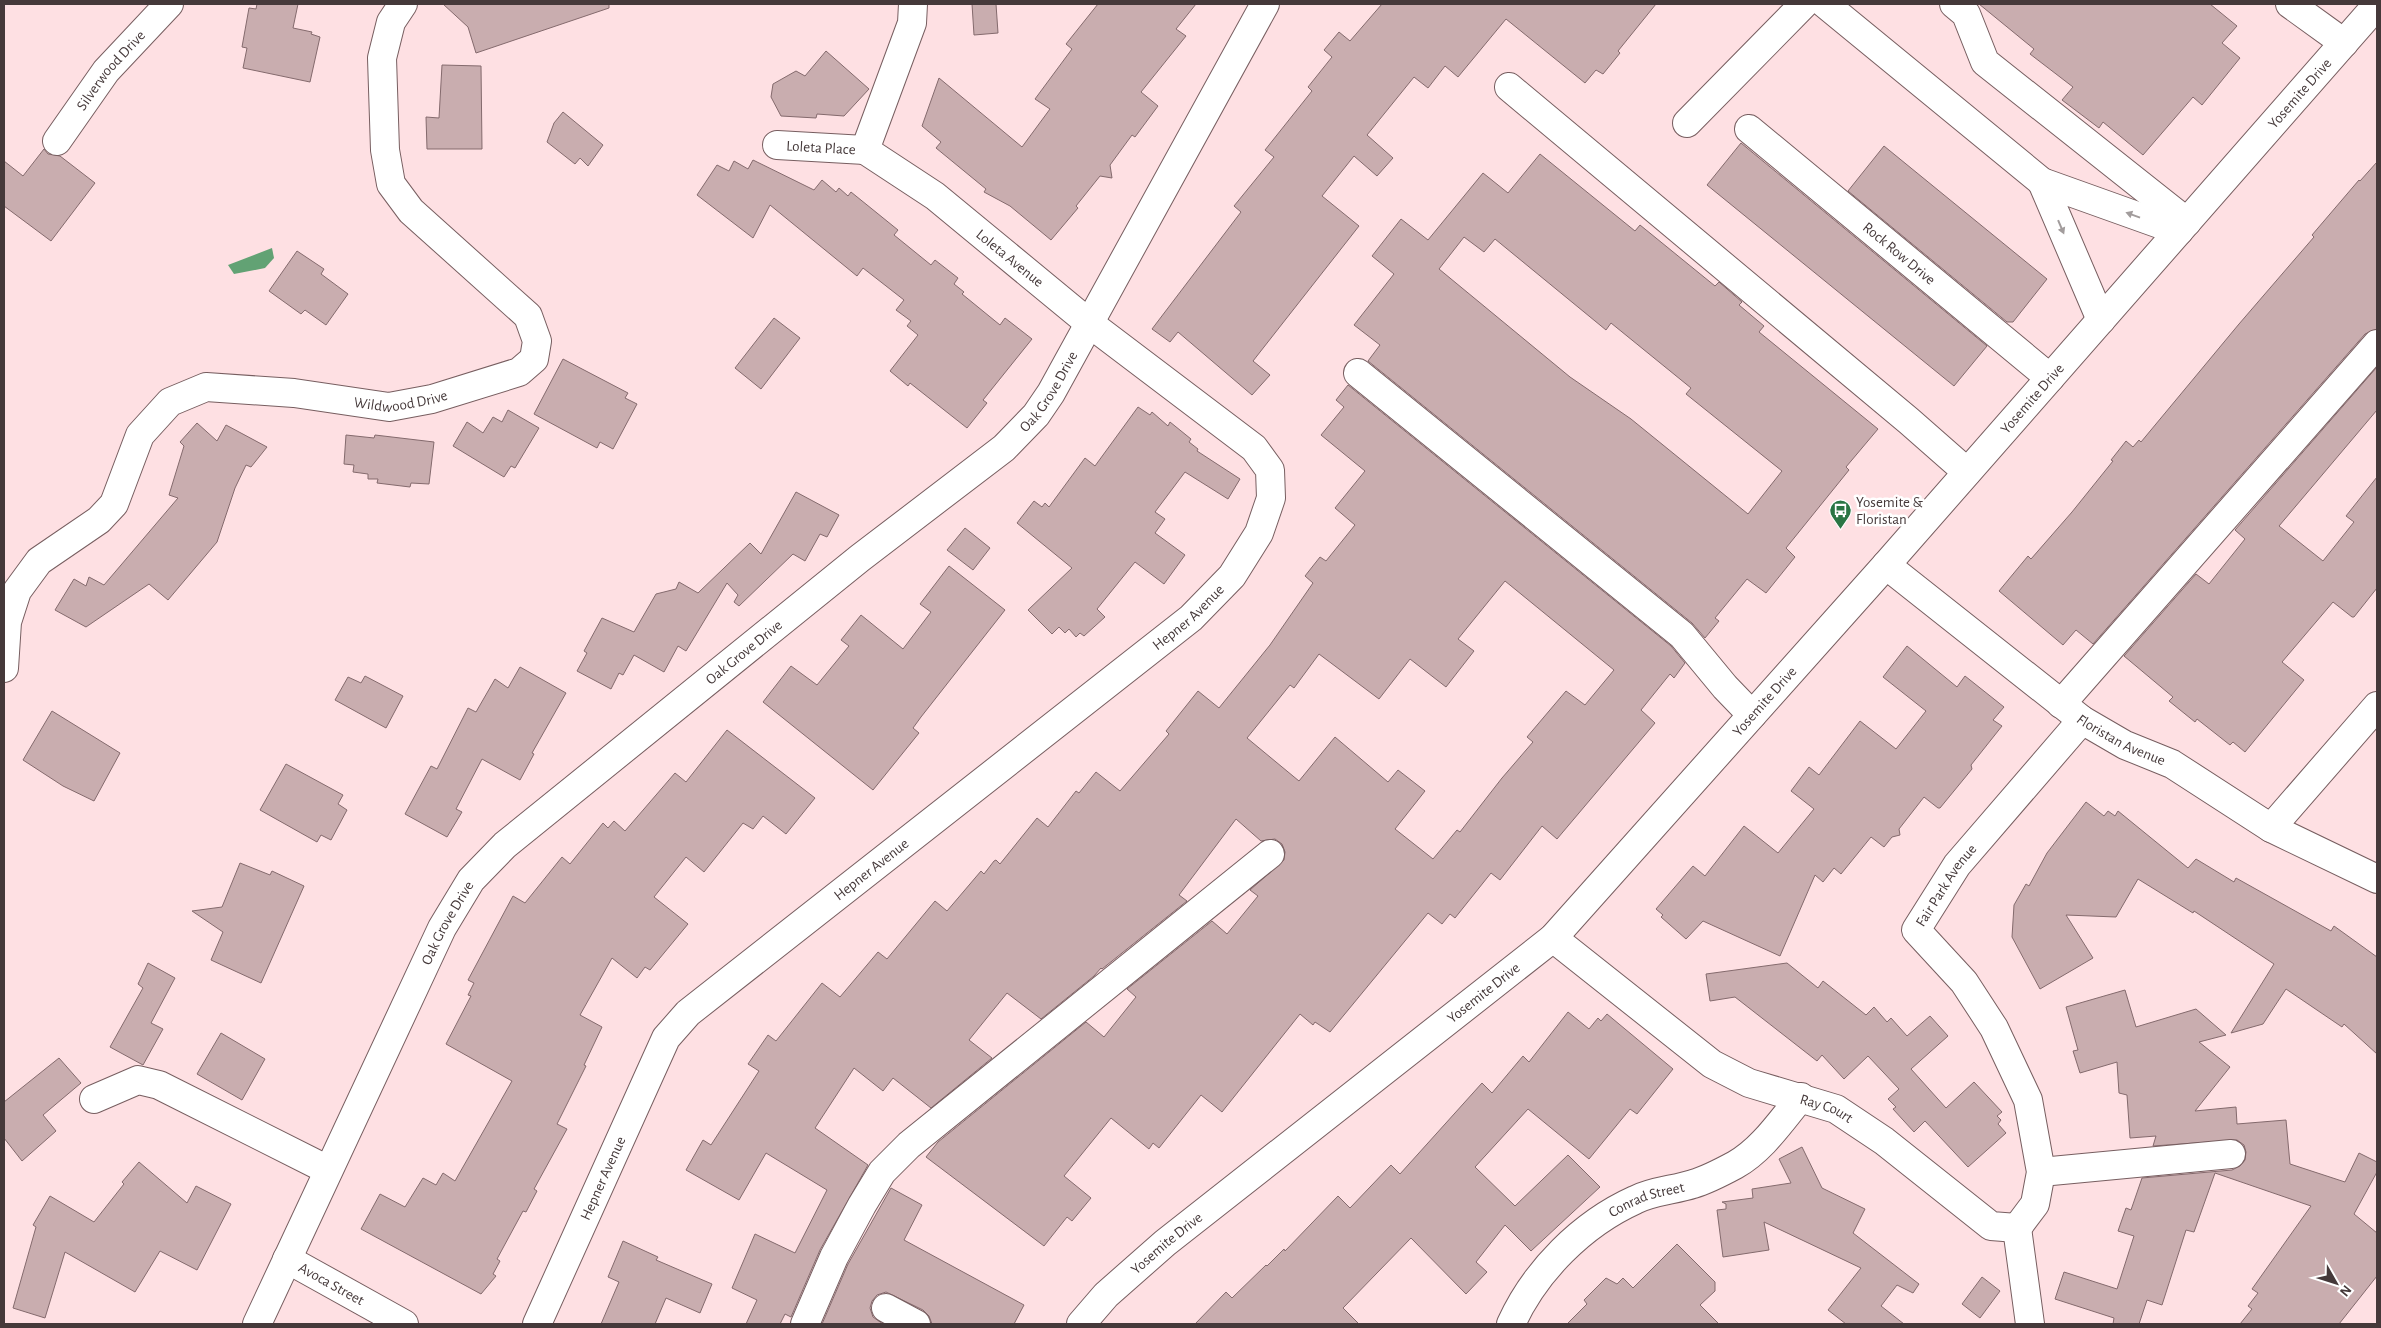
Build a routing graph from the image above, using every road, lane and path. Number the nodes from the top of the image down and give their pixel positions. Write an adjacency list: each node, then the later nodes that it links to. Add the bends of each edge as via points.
1 (169, 4): 14 (street, Silverwood Drive, via 106,71)
2 (403, 4): 27 (street, Wildwood Drive, via 392,22 382,58 385,150 391,184 411,211 528,316 537,342 534,359 518,372 432,399 388,407 294,393 206,387 170,402 140,435 114,504 99,520 38,561 16,591 7,622)
3 (913, 4): 16 (street, via 912,23)
4 (1265, 4): 20 (street, Oak Grove Drive)
5 (1804, 4): 12 (street)
6 (1825, 4): 17 (street)
7 (1954, 4): 18 (street, via 1966,14 1985,62)
8 (2290, 4): 10 (street)
9 (2377, 5): 10 (street, Yosemite Drive)
10 (2344, 43): 18 (street, Yosemite Drive)
11 (1509, 87): 25 (street)
12 (1687, 123)
13 (1749, 129): 23 (street, Rock Row Drive)
14 (57, 141)
15 (777, 145): 16 (street, Loleta Place)
16 (865, 150): 20 (street, Loleta Avenue, via 935,196)
17 (2042, 182): 18 (street, one-way to 17); 19 (street, one-way to 19)
18 (2183, 227): 19 (street, Yosemite Drive)
19 (2101, 320): 23 (street, Yosemite Drive)
20 (1089, 323): 24 (street, Loleta Avenue, via 1254,448); 38 (street, Oak Grove Drive, via 1051,393 1015,438 860,558 521,832 471,880 442,928)
21 (2377, 344): 29 (street)
22 (1358, 373): 30 (street, via 1682,635)
23 (2050, 378): 25 (street, Yosemite Drive)
24 (1270, 470): 45 (street, Hepner Avenue, via 1271,498 1258,533 1232,576 1191,618 688,1012 666,1038)
25 (1968, 472): 26 (street, Yosemite Drive)
26 (1886, 565): 29 (street, Floristan Avenue); 30 (street, Yosemite Drive)
27 (4, 668)
28 (2377, 706): 31 (street)
29 (2071, 712): 31 (street, Floristan Avenue, via 2125,745 2172,764); 39 (street, Fair Park Avenue, via 1957,865 1916,930 1964,982 1994,1028 2028,1100)
30 (1752, 715): 34 (street, Yosemite Drive)
31 (2271, 828): 33 (street, Floristan Avenue)
32 (1270, 854): 46 (street, via 917,1139 882,1172 834,1257)
33 (2377, 879)
34 (1554, 938): 35 (street, Ray Court, via 1712,1064 1748,1082); 48 (street, Yosemite Drive, via 1165,1243 1106,1295)
35 (1801, 1097): 40 (street, Ray Court, via 1836,1109 1884,1141 1991,1226); 49 (street, Conrad Street, via 1767,1139 1737,1164 1696,1184 1635,1199 1589,1227 1548,1265 1518,1309)
36 (94, 1099): 38 (street, via 138,1080 159,1085)
37 (2231, 1154): 39 (street)
38 (328, 1170): 41 (street, Oak Grove Drive)
39 (2041, 1172): 40 (street, Fair Park Avenue, via 2034,1204)
40 (2017, 1228): 50 (street)
41 (287, 1259): 43 (street, Oak Grove Drive); 44 (street, Avoca Street)
42 (886, 1308): 47 (street)
43 (257, 1324)
44 (404, 1324)
45 (537, 1324)
46 (805, 1324)
47 (916, 1324)
48 (1081, 1324)
49 (1512, 1324)
50 (2030, 1324)

